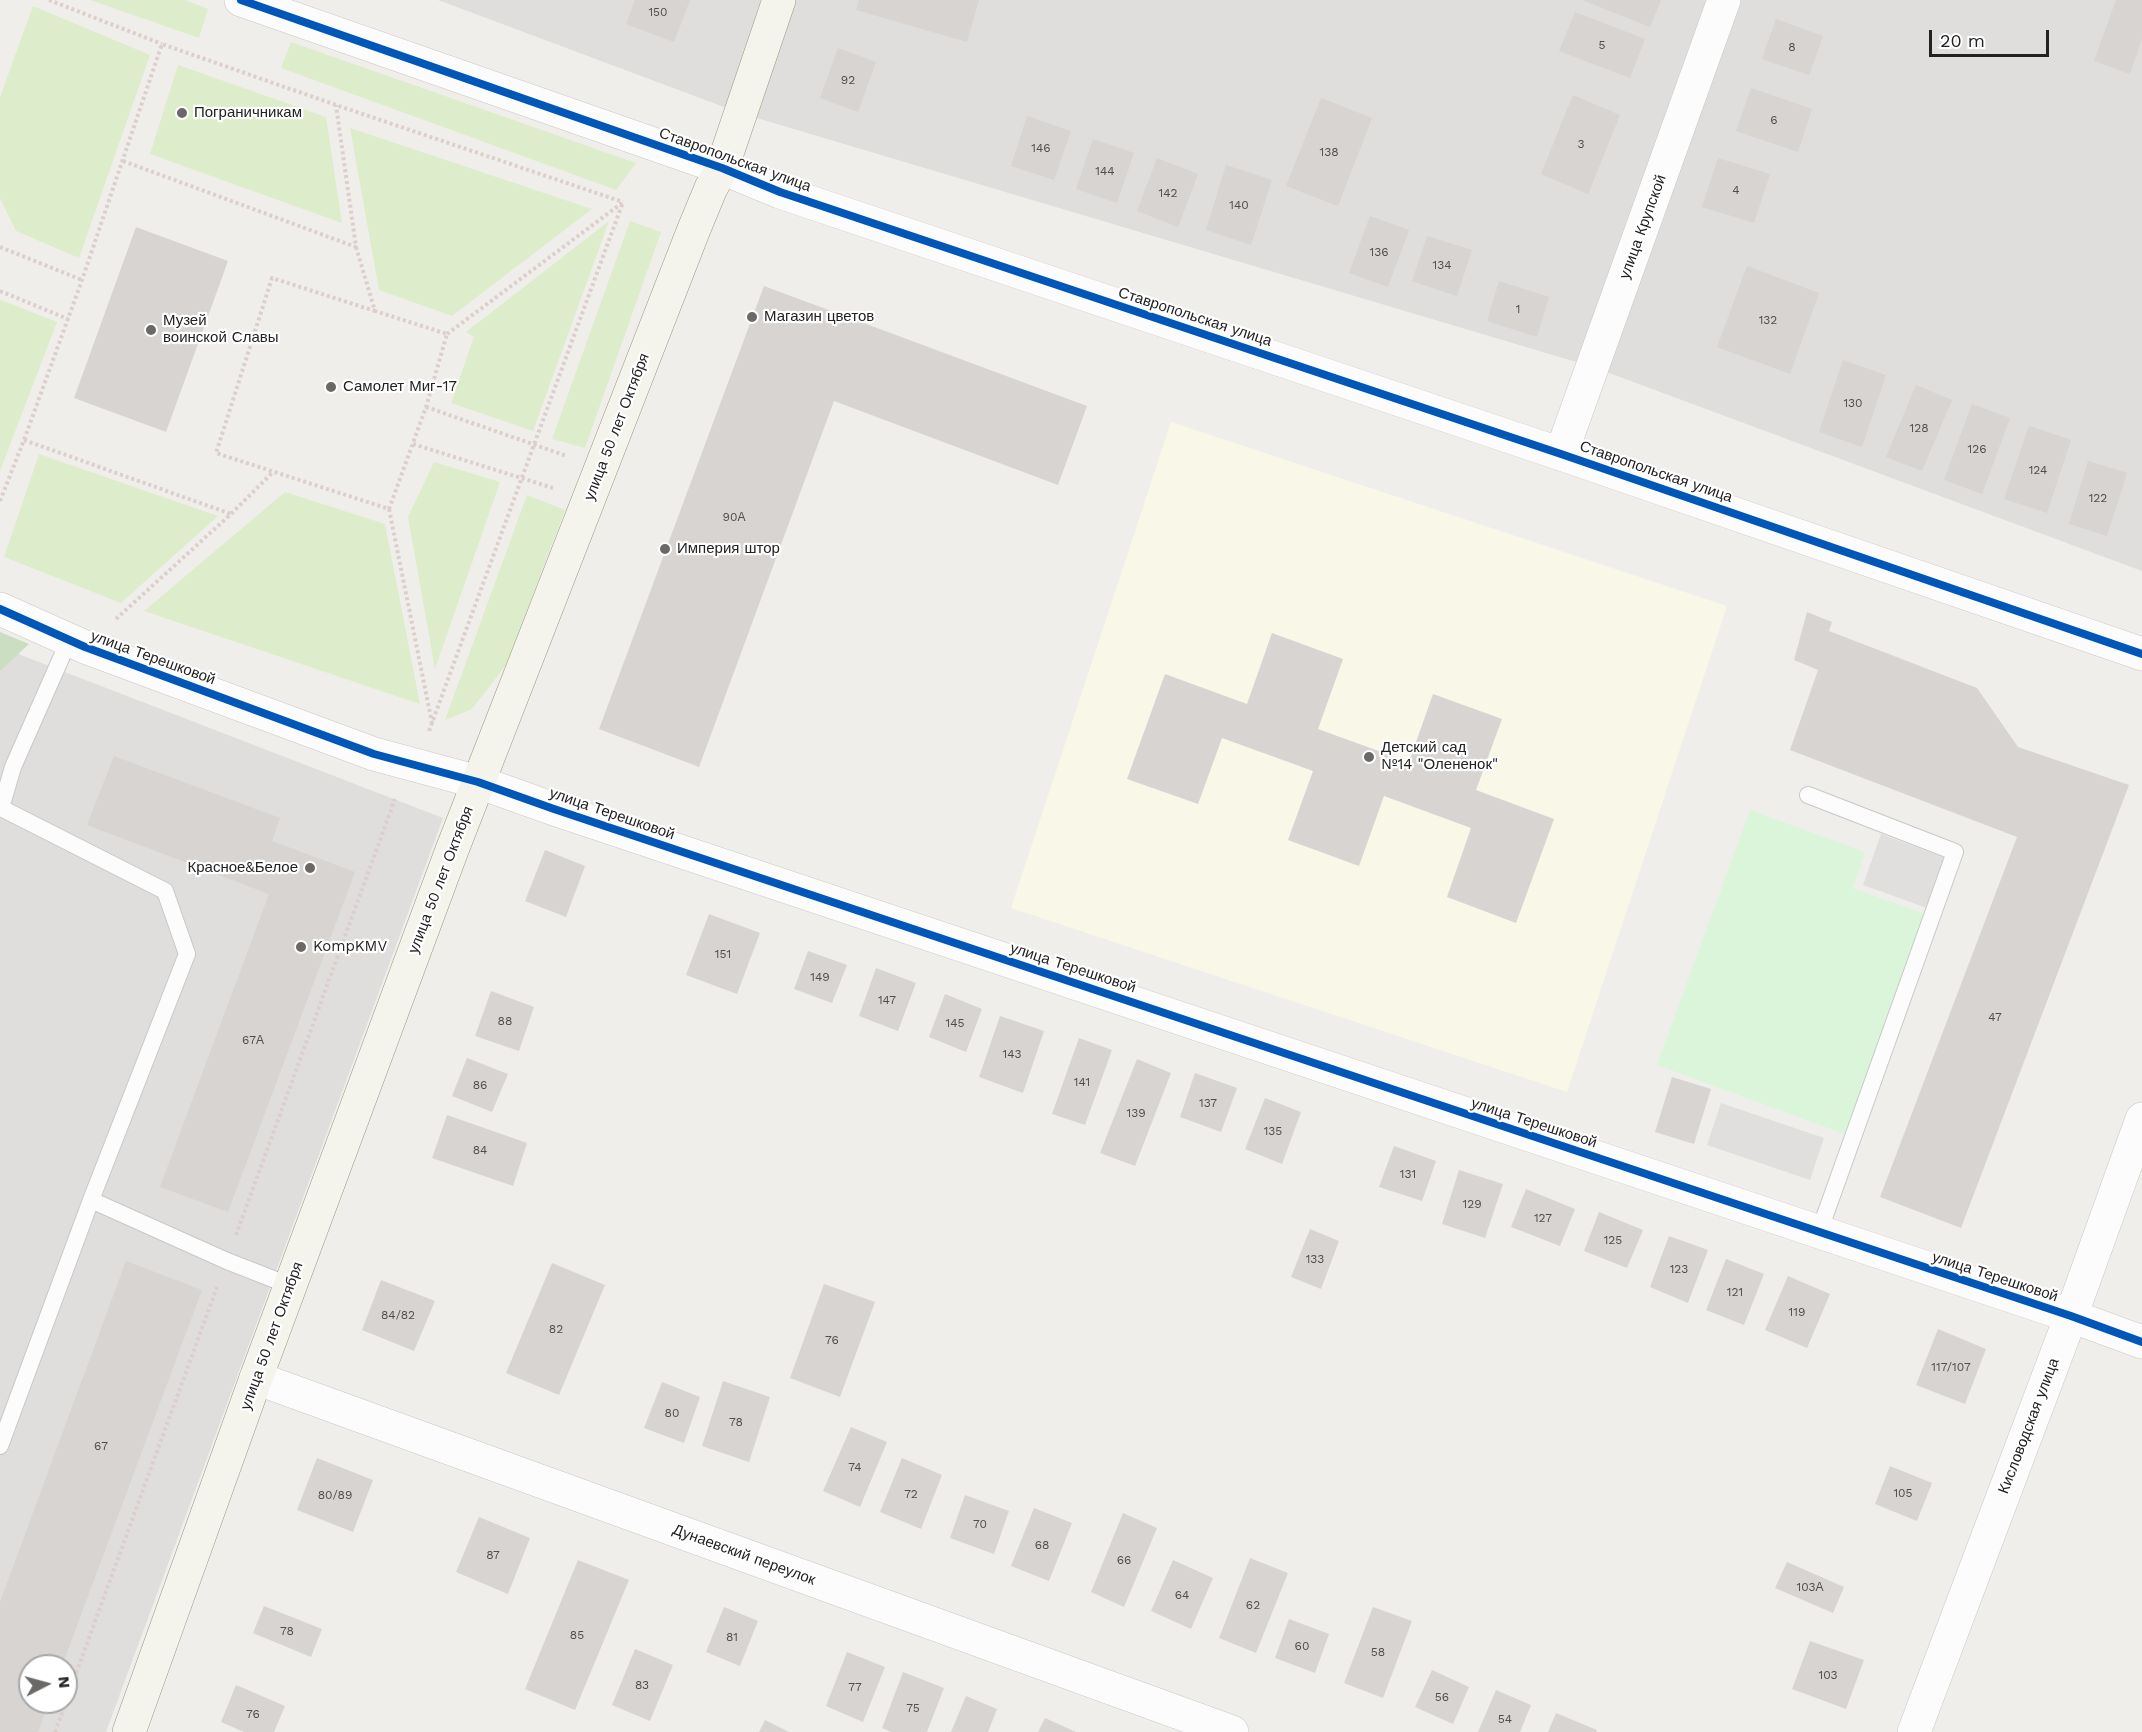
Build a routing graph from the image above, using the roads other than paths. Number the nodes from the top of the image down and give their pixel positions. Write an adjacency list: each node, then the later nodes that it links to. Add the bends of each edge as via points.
1 (241, 0): 4 (street, Ставропольская улица)
2 (778, 0): 4 (main road, улица 50 лет Октября)
3 (1725, 0): 5 (street, улица Крупской)
4 (722, 168): 5 (street, Ставропольская улица, via 780,192); 9 (main road, улица 50 лет Октября, via 694,229)
5 (1561, 454): 8 (street, Ставропольская улица)
6 (0, 609): 7 (street, улица Терешковой)
7 (77, 644): 9 (street, улица Терешковой, via 374,754); 12 (lane, via 13,767 1,808 165,891 187,954)
8 (2142, 654)
9 (478, 782): 13 (street, улица Терешковой); 14 (main road, улица 50 лет Октября)
10 (1808, 795): 13 (lane, via 1955,852)
11 (2142, 1119): 15 (street, Кисловодская улица)
12 (91, 1200): 14 (lane); 18 (lane)
13 (1819, 1232): 15 (street, улица Терешковой)
14 (291, 1286): 17 (main road, улица 50 лет Октября)
15 (2071, 1316): 16 (street, улица Терешковой); 21 (street, Кисловодская улица)
16 (2142, 1342)
17 (256, 1378): 19 (main road, улица 50 лет Октября); 20 (street, Дунаевский переулок)
18 (0, 1446)
19 (129, 1732)
20 (1232, 1732)
21 (1914, 1732)

